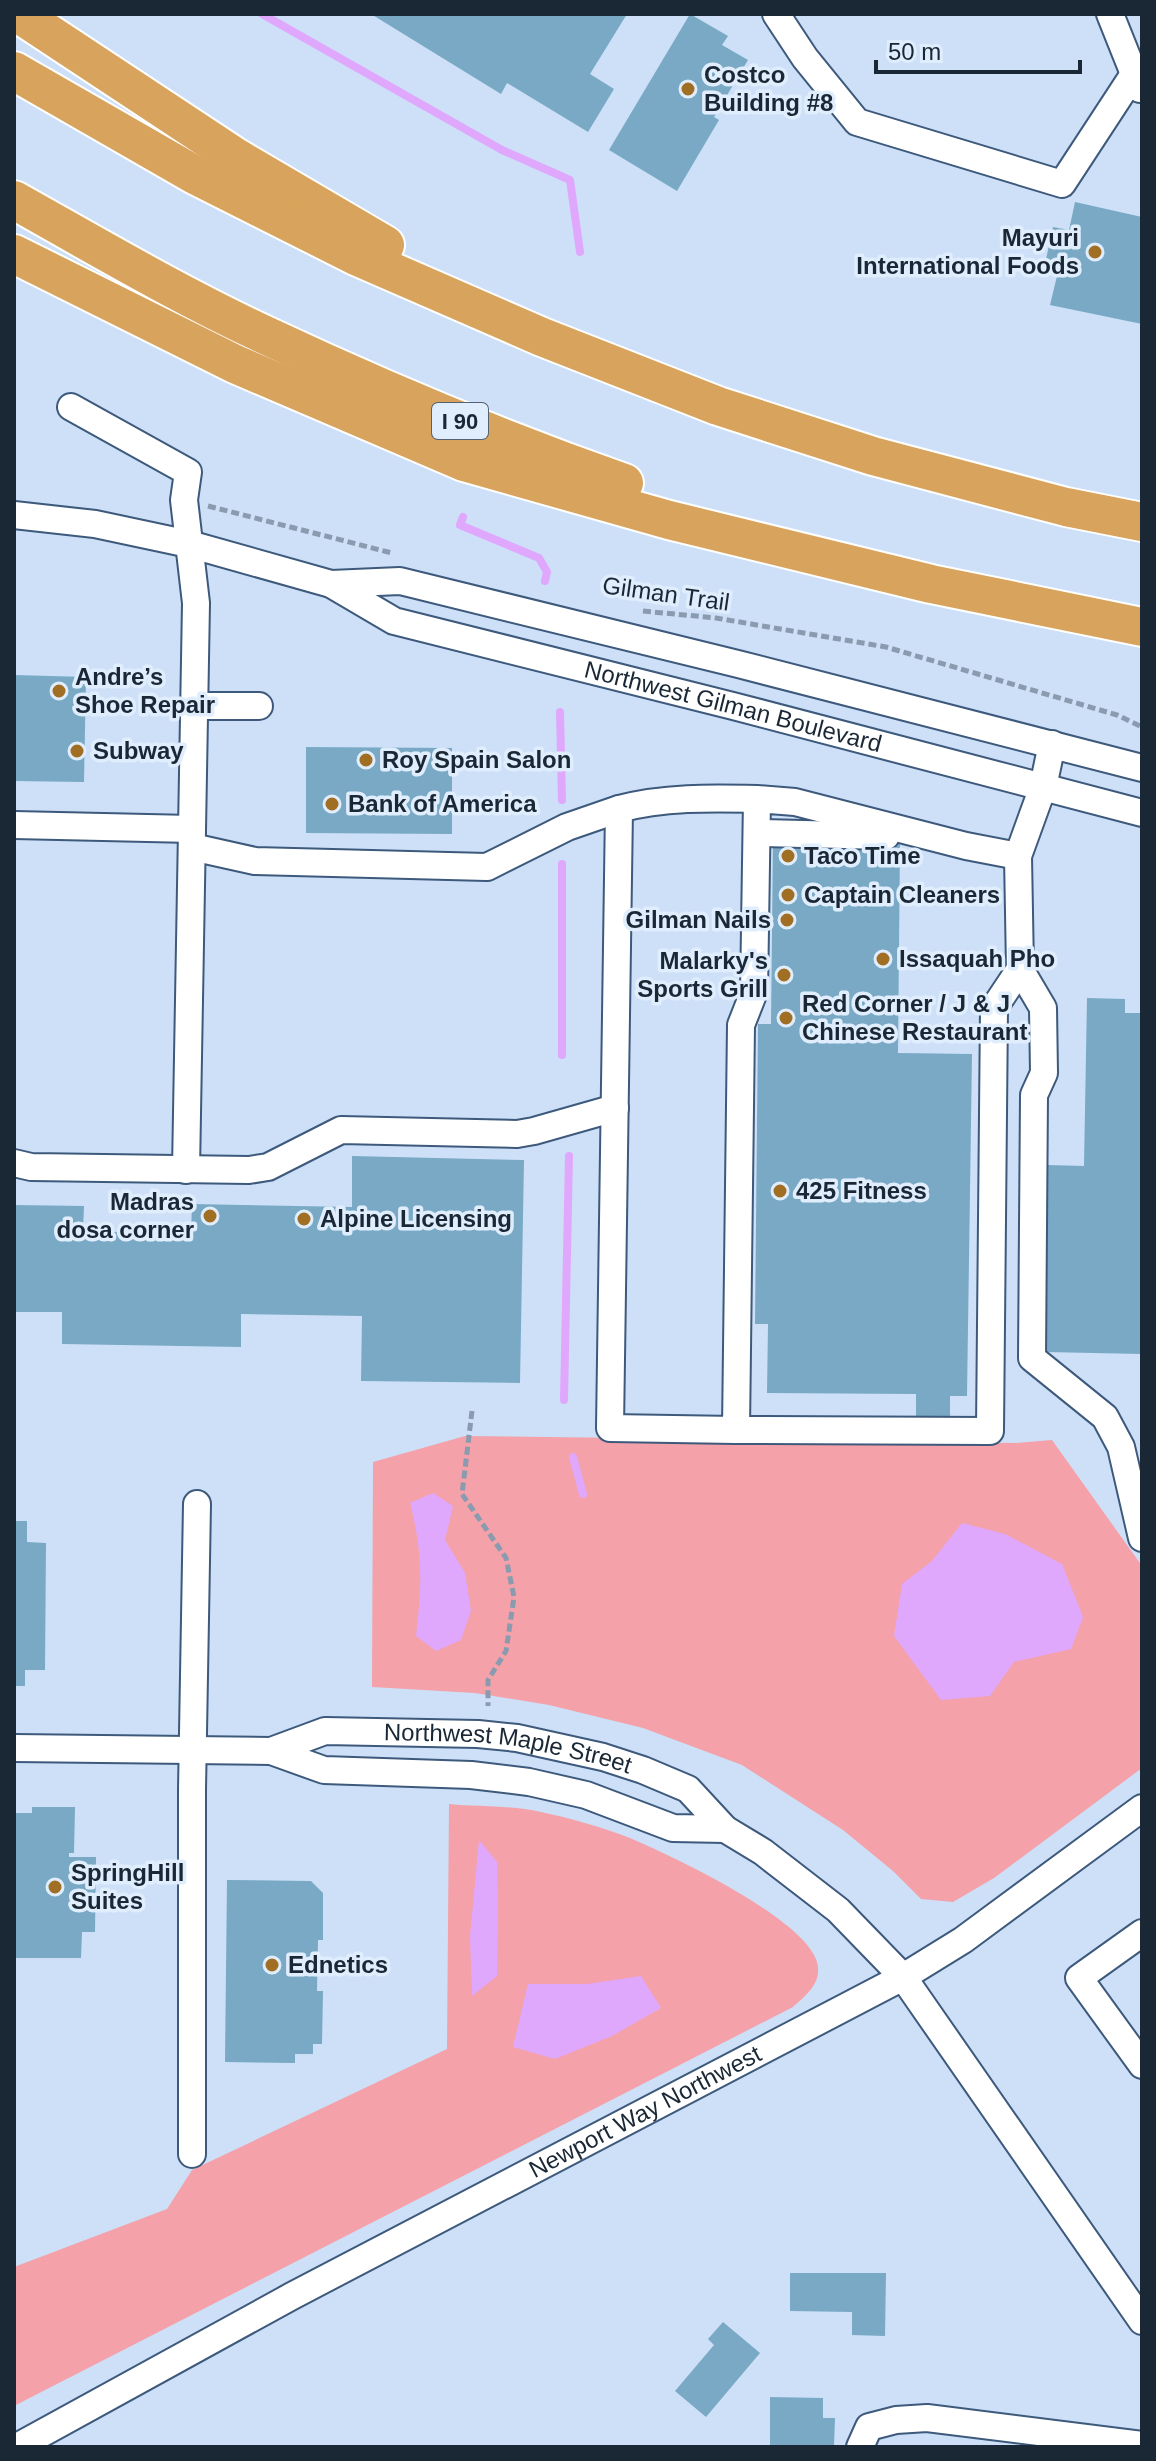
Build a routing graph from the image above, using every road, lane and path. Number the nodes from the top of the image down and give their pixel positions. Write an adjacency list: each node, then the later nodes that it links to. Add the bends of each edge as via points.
1 (19, 14): 8 (highway, via 237,158)
2 (776, 14): 5 (street, via 857,122 1062,184)
3 (1110, 14): 5 (street)
4 (14, 71): 8 (highway, via 208,182 356,256)
5 (1138, 84)
6 (14, 200): 16 (highway, I 90, via 263,335 518,446)
7 (14, 254): 16 (highway, via 235,364 464,462 669,520)
8 (542, 337): 12 (highway, via 718,406 873,456)
9 (71, 407): 10 (street, via 188,472)
10 (184, 500): 13 (street); 14 (path)
11 (14, 515): 13 (street, Northwest Gilman Boulevard, via 95,524)
12 (1142, 522)
13 (189, 544): 15 (street, Northwest Gilman Boulevard); 19 (street, via 196,599)
14 (392, 553)
15 (331, 584): 22 (street, Northwest Gilman Boulevard, via 400,581); 24 (street, Northwest Gilman Boulevard, via 394,621)
16 (931, 584): 18 (highway, I 90)
17 (635, 610): 21 (path, Gilman Trail, via 886,647)
18 (1142, 627)
19 (194, 706): 20 (street); 30 (street)
20 (259, 706)
21 (1142, 727)
22 (1052, 744): 23 (street, Northwest Gilman Boulevard); 24 (street)
23 (1142, 768)
24 (1043, 787): 27 (street, Northwest Gilman Boulevard); 32 (street)
25 (757, 799): 26 (street, via 679,800); 29 (street); 32 (street, via 795,802)
26 (619, 809): 30 (street, via 567,827 487,867 255,861); 34 (street)
27 (1142, 813)
28 (14, 825): 30 (street)
29 (757, 833): 31 (street, via 896,836); 38 (street, via 754,992 741,1025)
30 (192, 838): 36 (street)
31 (934, 852)
32 (1018, 856): 33 (street)
33 (1020, 969): 38 (street, via 994,1008 990,1431); 40 (street, via 1043,1008 1044,1073 1034,1095 1032,1358 1105,1417 1121,1447)
34 (615, 1108): 36 (street, via 517,1134 341,1130 259,1170); 38 (street, via 610,1428)
35 (14, 1163): 36 (street)
36 (186, 1170)
37 (472, 1411): 41 (path, via 462,1494 506,1558 514,1597 506,1651 488,1680)
38 (736, 1430)
39 (197, 1504): 43 (street)
40 (1142, 1538)
41 (488, 1706)
42 (14, 1748): 43 (street, Northwest Maple Street)
43 (193, 1750): 44 (street, Northwest Maple Street); 50 (street)
44 (271, 1751): 46 (street, Northwest Maple Street, via 324,1770 529,1782 586,1795 673,1828); 46 (street, Northwest Maple Street, via 325,1731 517,1738 603,1757 688,1789)
45 (1142, 1808): 48 (street, Newport Way Northwest, via 963,1940)
46 (725, 1829): 48 (street, Northwest Maple Street, via 829,1902)
47 (1142, 1933): 49 (street, via 1079,1978)
48 (903, 1977): 51 (street); 53 (street, Newport Way Northwest, via 292,2296)
49 (1142, 2065)
50 (192, 2154)
51 (1142, 2321)
52 (1142, 2445): 54 (street, via 927,2418 869,2427)
53 (17, 2447)
54 (860, 2447)

